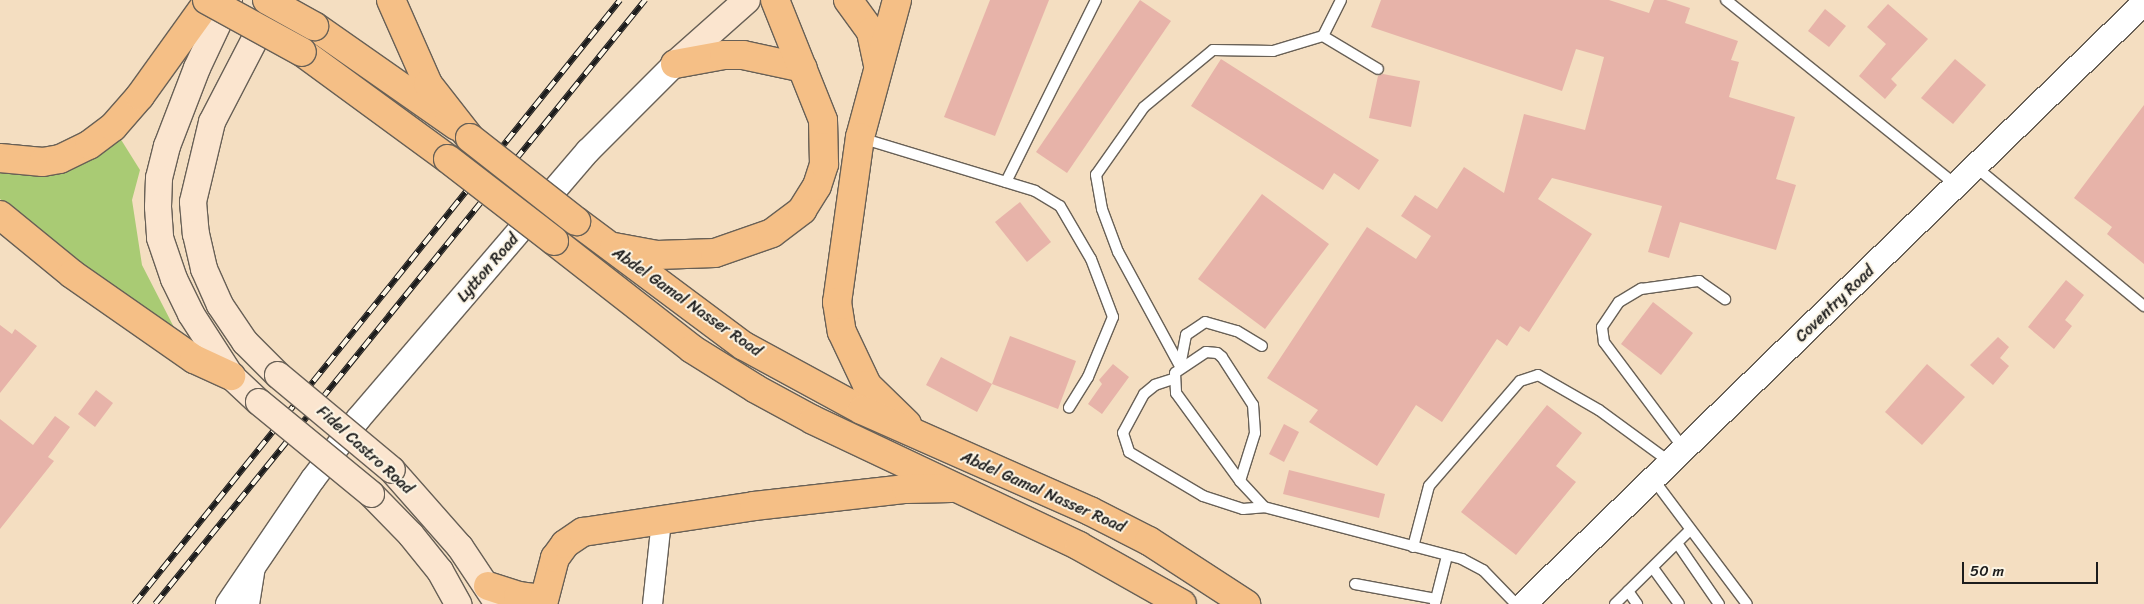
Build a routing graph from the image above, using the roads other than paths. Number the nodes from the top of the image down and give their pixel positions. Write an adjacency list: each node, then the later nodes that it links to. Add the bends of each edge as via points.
1 (208, 0): 21 (main road, via 140,96 105,133 60,159 43,162); 38 (main road, Abdel Gamal Nasser Road, bridge, via 302,52 448,159 692,350 813,420)
2 (229, 0): 31 (main road, Fidel Castro Road, via 197,68 168,146 160,178 158,207 160,238 174,280 191,314)
3 (267, 0): 19 (main road, Abdel Gamal Nasser Road, bridge, via 314,26)
4 (275, 0): 49 (main road, Fidel Castro Road, bridge, via 212,122 193,202 204,269 220,305 245,342 278,375 392,470 426,506)
5 (391, 0): 19 (main road, via 428,84)
6 (747, 0): 15 (main road, Lytton Road)
7 (775, 0): 17 (main road)
8 (848, 0): 16 (main road, via 860,12 871,32)
9 (897, 0): 16 (main road)
10 (1096, 0): 23 (lane)
11 (1342, 0): 14 (lane)
12 (1726, 0): 24 (lane)
13 (2144, 3): 22 (street, Coventry Road)
14 (1323, 36): 18 (lane); 30 (lane, via 1273,51 1213,50 1144,107 1096,175 1102,209 1118,252)
15 (675, 64): 17 (main road, via 743,55); 45 (street, Lytton Road, via 588,151 359,418)
16 (878, 64): 20 (main road)
17 (803, 68): 26 (main road, via 823,120 825,147 817,186 792,219 764,236 715,253 657,254)
18 (1378, 69)
19 (465, 133): 26 (main road, Abdel Gamal Nasser Road, bridge)
20 (860, 137): 23 (lane); 34 (main road, via 839,276 837,302 842,332 867,385)
21 (0, 158)
22 (1977, 168): 24 (street, Coventry Road); 28 (lane)
23 (1006, 182): 33 (lane, via 1035,191 1060,206 1091,259 1113,317 1088,377)
24 (1958, 186): 35 (street, Coventry Road)
25 (0, 215): 31 (main road, via 72,274 194,359)
26 (608, 246): 34 (main road, Abdel Gamal Nasser Road, via 744,346)
27 (1725, 299): 35 (lane, via 1699,281 1641,289 1619,302 1602,327 1604,342)
28 (2144, 306)
29 (1262, 346): 30 (lane, via 1237,331 1206,322 1186,336)
30 (1180, 366): 32 (lane); 37 (lane, via 1206,352 1217,353 1247,393 1253,405 1255,433)
31 (231, 376): 54 (main road, Fidel Castro Road, bridge, via 371,494 440,571)
32 (1173, 378): 37 (lane, via 1180,401); 39 (lane, via 1155,385 1144,394 1122,433 1129,452 1203,496 1243,508)
33 (1069, 407)
34 (921, 438): 57 (main road, Abdel Gamal Nasser Road, via 1090,511 1149,542)
35 (1677, 456): 36 (street, Coventry Road); 43 (lane, via 1538,375 1520,380 1429,486)
36 (1652, 479): 41 (lane); 59 (street, Coventry Road)
37 (1240, 481): 39 (lane)
38 (958, 488): 40 (main road, via 906,489); 56 (main road, Abdel Gamal Nasser Road, via 1079,546)
39 (1264, 507): 43 (lane)
40 (661, 520): 50 (main road, via 583,532 565,544 555,558); 55 (street)
41 (1690, 530): 42 (lane); 64 (lane)
42 (1677, 542): 46 (lane); 63 (lane)
43 (1413, 547): 44 (lane)
44 (1448, 556): 51 (lane); 58 (lane, via 1483,570)
45 (255, 560): 52 (street, Lytton Road); 53 (street)
46 (1653, 568): 48 (lane); 62 (lane)
47 (1355, 584): 51 (lane)
48 (1628, 591): 60 (lane); 61 (lane)
49 (493, 595): 50 (main road)
50 (547, 596)
51 (1436, 601)
52 (228, 604)
53 (249, 604)
54 (458, 604)
55 (652, 604)
56 (1182, 604)
57 (1246, 604)
58 (1516, 604)
59 (1524, 604)
60 (1615, 604)
61 (1637, 604)
62 (1679, 604)
63 (1719, 604)
64 (1747, 604)

